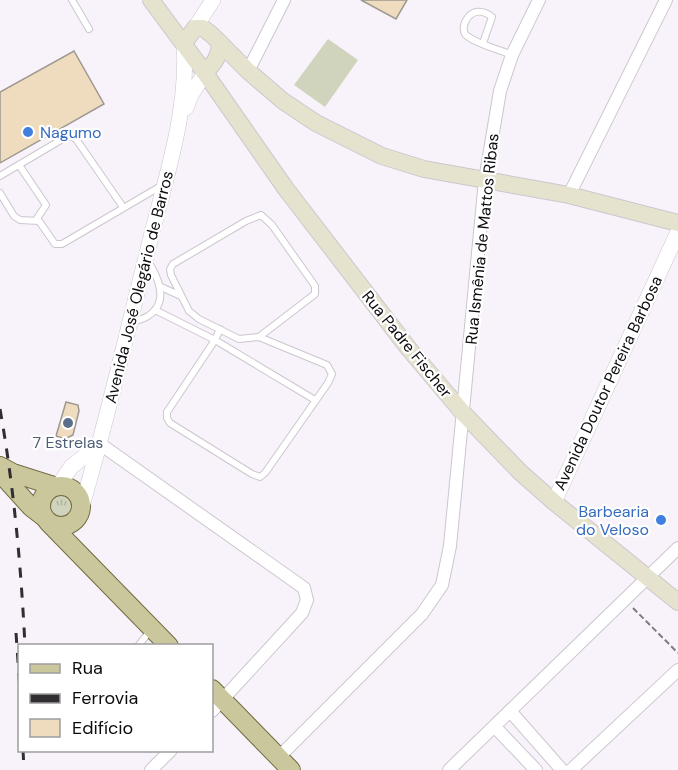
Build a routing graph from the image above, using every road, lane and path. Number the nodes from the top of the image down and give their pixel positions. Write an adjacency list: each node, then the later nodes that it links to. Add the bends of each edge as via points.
1 (72, 0): 8 (lane)
2 (151, 0): 9 (main road, Rua Padre Fischer)
3 (213, 0): 7 (street)
4 (284, 0): 13 (street)
5 (539, 0): 12 (street, Rua Ismênia de Mattos Ribas)
6 (666, 0): 21 (street)
7 (195, 28): 9 (main road); 10 (main road, via 203,28)
8 (89, 29)
9 (184, 43): 14 (main road, Rua Padre Fischer); 15 (street, Avenida José Olegário de Barros, via 186,70)
10 (220, 43): 13 (main road); 14 (main road, Avenida José Olegário de Barros, via 217,60)
11 (483, 43): 11 (lane, via 463,32 475,8 493,20); 12 (lane)
12 (512, 55): 18 (street, Rua Ismênia de Mattos Ribas, via 500,91)
13 (248, 71): 18 (main road, via 316,123 382,156 424,169)
14 (206, 73): 15 (street, Avenida José Olegário de Barros, via 191,95); 35 (main road, Rua Padre Fischer, via 286,189)
15 (177, 130): 19 (street, Avenida José Olegário de Barros)
16 (19, 165): 17 (lane); 22 (lane, via 71,136); 23 (lane, via 46,205)
17 (0, 176)
18 (485, 180): 21 (main road); 35 (street, Rua Ismênia de Mattos Ribas)
19 (164, 184): 22 (lane); 26 (street, Avenida José Olegário de Barros)
20 (0, 193): 23 (lane, via 14,216)
21 (569, 195): 24 (main road)
22 (123, 207): 23 (lane, via 62,244 55,244)
23 (36, 220)
24 (678, 224)
25 (678, 232): 40 (street, Avenida Doutor Pereira Barbosa)
26 (146, 259): 27 (lane); 30 (street, Avenida José Olegário de Barros)
27 (160, 287): 28 (lane); 29 (lane)
28 (182, 296): 31 (lane, via 189,311); 32 (lane, via 171,275 173,264 255,216 266,217 315,286 315,294)
29 (155, 310): 30 (lane); 33 (lane)
30 (130, 324): 36 (street, Avenida José Olegário de Barros)
31 (220, 329): 32 (lane, via 239,339); 33 (lane)
32 (258, 337): 34 (lane, via 327,365 332,374)
33 (215, 340): 34 (lane); 34 (lane, via 167,412 167,418 252,474 260,477 265,473)
34 (315, 400)
35 (464, 414): 40 (main road, Rua Padre Fischer); 57 (street, Rua Ismênia de Mattos Ribas, via 442,585 422,614)
36 (100, 444): 39 (street, via 71,467); 41 (street, Avenida José Olegário de Barros); 53 (street, via 303,588 307,600 302,613)
37 (0, 466): 39 (main road)
38 (0, 473): 42 (main road)
39 (57, 486): 41 (main road, via 73,489 81,500); 42 (main road, via 41,499)
40 (554, 502): 45 (main road, Rua Padre Fischer)
41 (79, 512): 42 (main road, via 66,526 53,525); 44 (main road)
42 (46, 519): 44 (main road)
43 (678, 548): 45 (street)
44 (85, 559): 48 (main road)
45 (647, 578): 46 (street); 47 (main road, Rua Padre Fischer)
46 (624, 600): 51 (path); 54 (street)
47 (678, 602)
48 (152, 628): 49 (lane); 50 (main road)
49 (139, 644)
50 (168, 644)
51 (678, 654)
52 (678, 670): 62 (street)
53 (215, 700): 57 (main road)
54 (510, 711): 55 (street); 61 (street)
55 (495, 727): 59 (street); 60 (street)
56 (169, 752): 58 (street)
57 (285, 764)
58 (151, 770)
59 (449, 770)
60 (536, 770)
61 (562, 770)
62 (571, 770)

